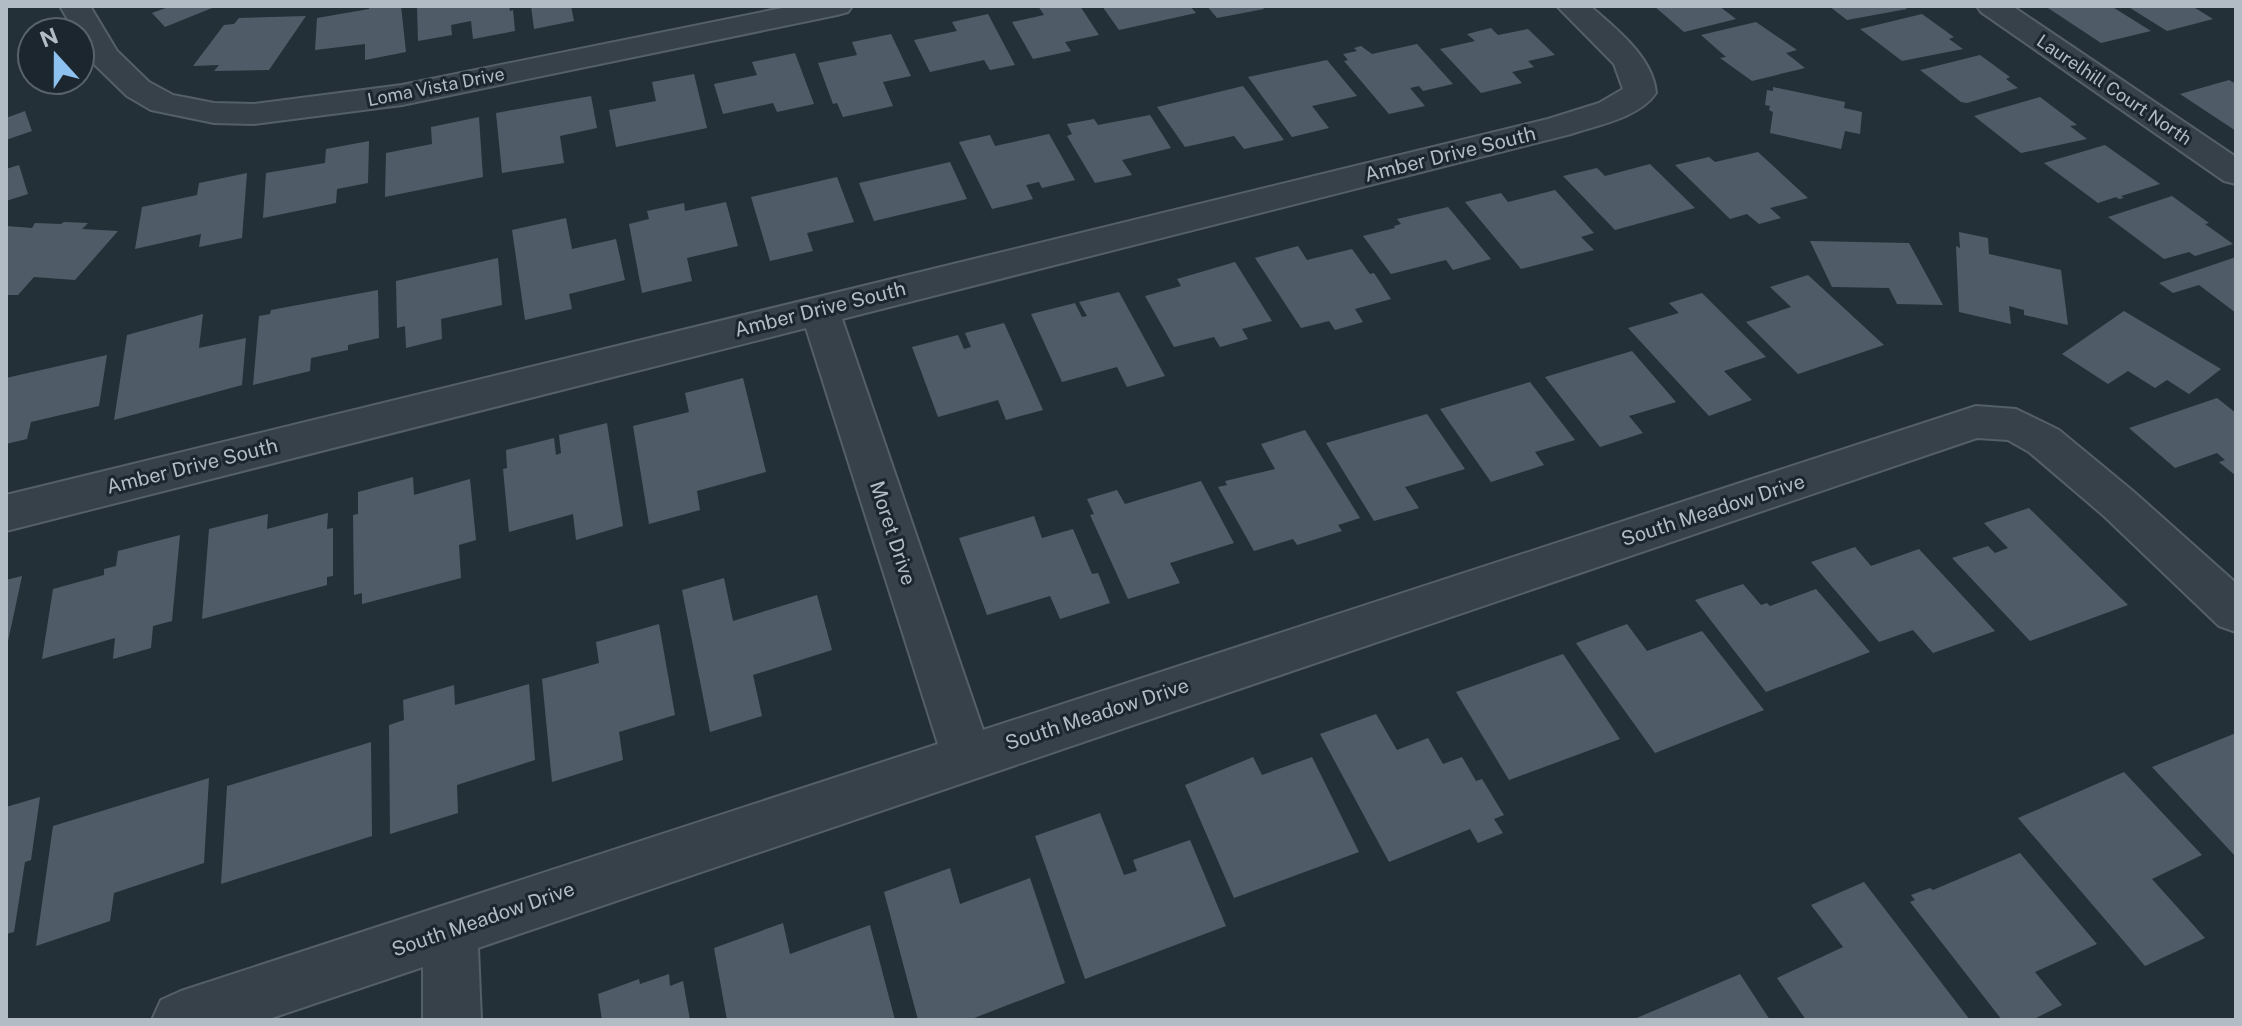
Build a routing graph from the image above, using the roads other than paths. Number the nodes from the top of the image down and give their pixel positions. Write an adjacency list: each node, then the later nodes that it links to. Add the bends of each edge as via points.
1 (75, 6): 2 (street, Loma Vista Drive, via 104,56 138,89 163,103 254,114 402,95)
2 (837, 6)
3 (1572, 6): 6 (street, Amber Drive South, via 1642,83 1640,93 1611,110)
4 (1992, 6): 5 (street, Laurelhill Court North)
5 (2236, 173)
6 (819, 309): 7 (street, Amber Drive South); 9 (street, Moret Drive)
7 (6, 513)
8 (2236, 612): 9 (street, South Meadow Drive, via 2044,441 2016,425 1976,422)
9 (967, 757): 10 (street, South Meadow Drive)
10 (450, 930): 11 (street, South Meadow Drive); 12 (street)
11 (181, 1020)
12 (452, 1020)

